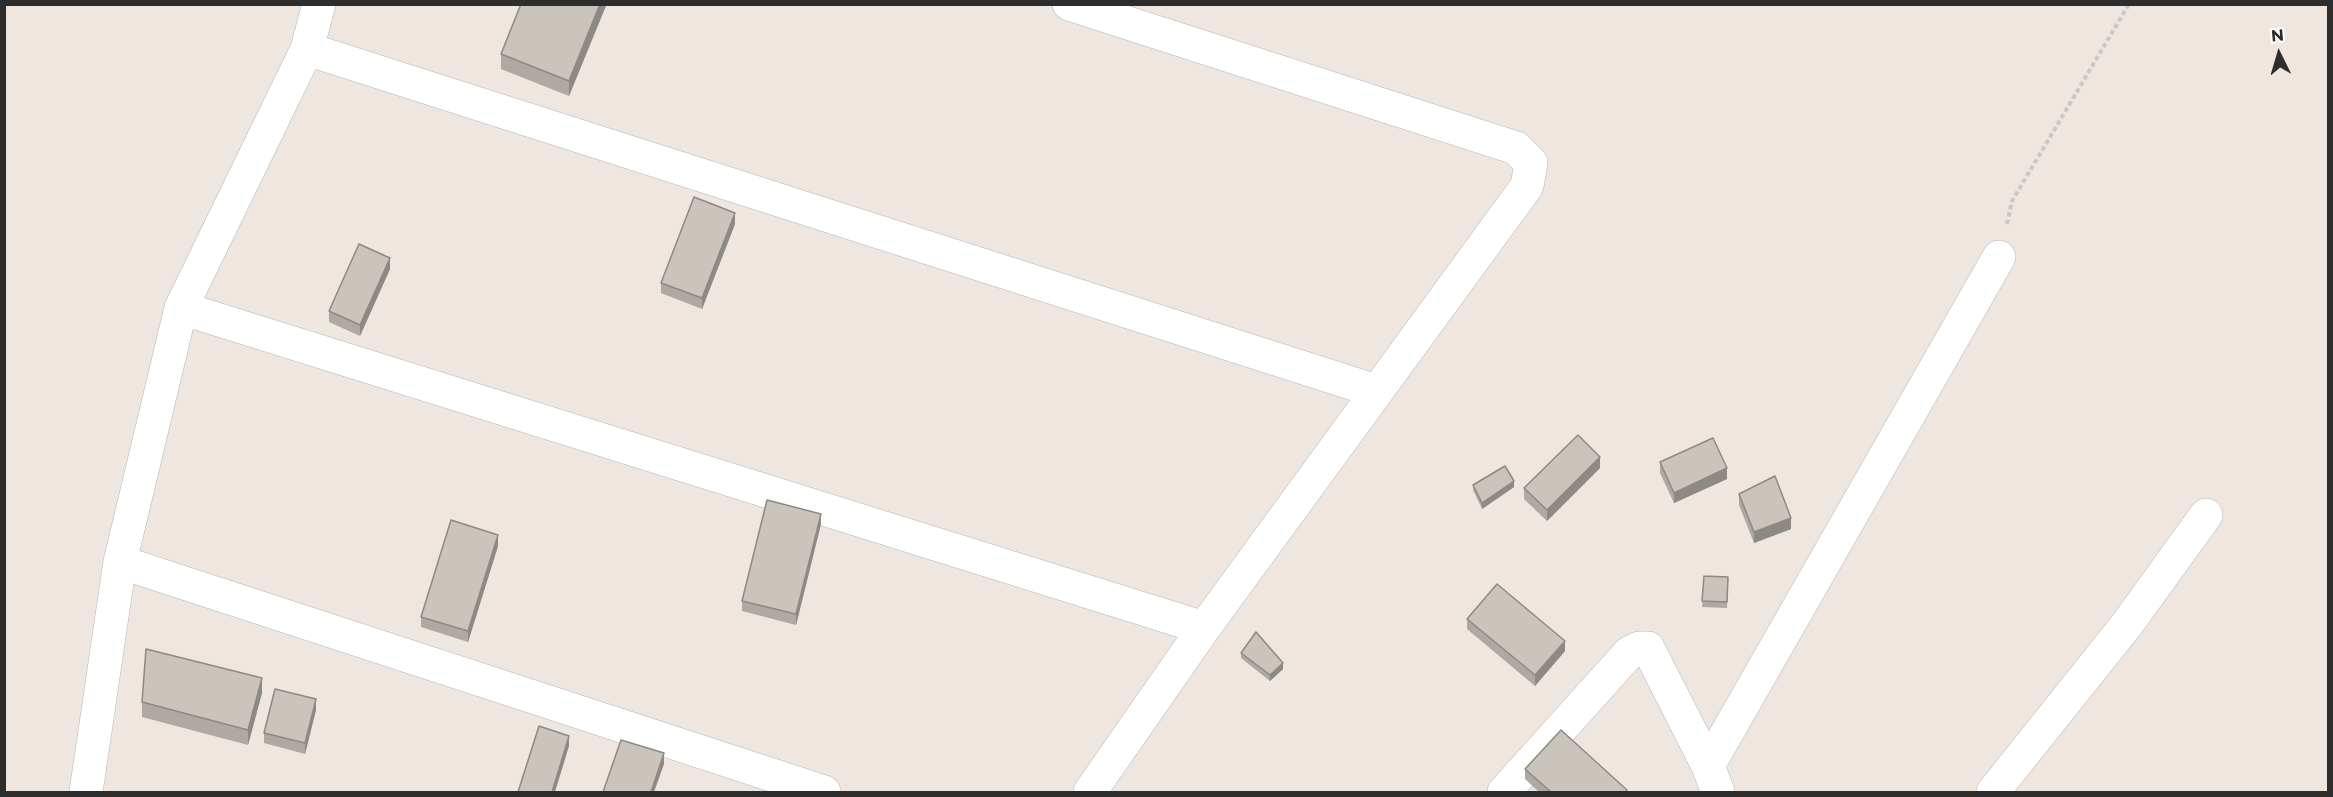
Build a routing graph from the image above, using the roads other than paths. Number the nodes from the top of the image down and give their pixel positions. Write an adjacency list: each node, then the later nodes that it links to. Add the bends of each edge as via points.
1 (319, 4): 3 (street)
2 (1068, 4): 6 (street, via 1516,148 1532,163 1527,186)
3 (307, 49): 5 (street); 6 (street)
4 (1999, 257): 10 (street)
5 (180, 308): 8 (street); 9 (street)
6 (1376, 391): 9 (street)
7 (2206, 515): 15 (street, via 2128,623)
8 (120, 562): 11 (street); 12 (street)
9 (1204, 627): 13 (street)
10 (1713, 779): 14 (street, via 1648,648 1639,648 1629,654)
11 (86, 792)
12 (824, 792)
13 (1090, 792)
14 (1504, 792)
15 (1993, 792)

